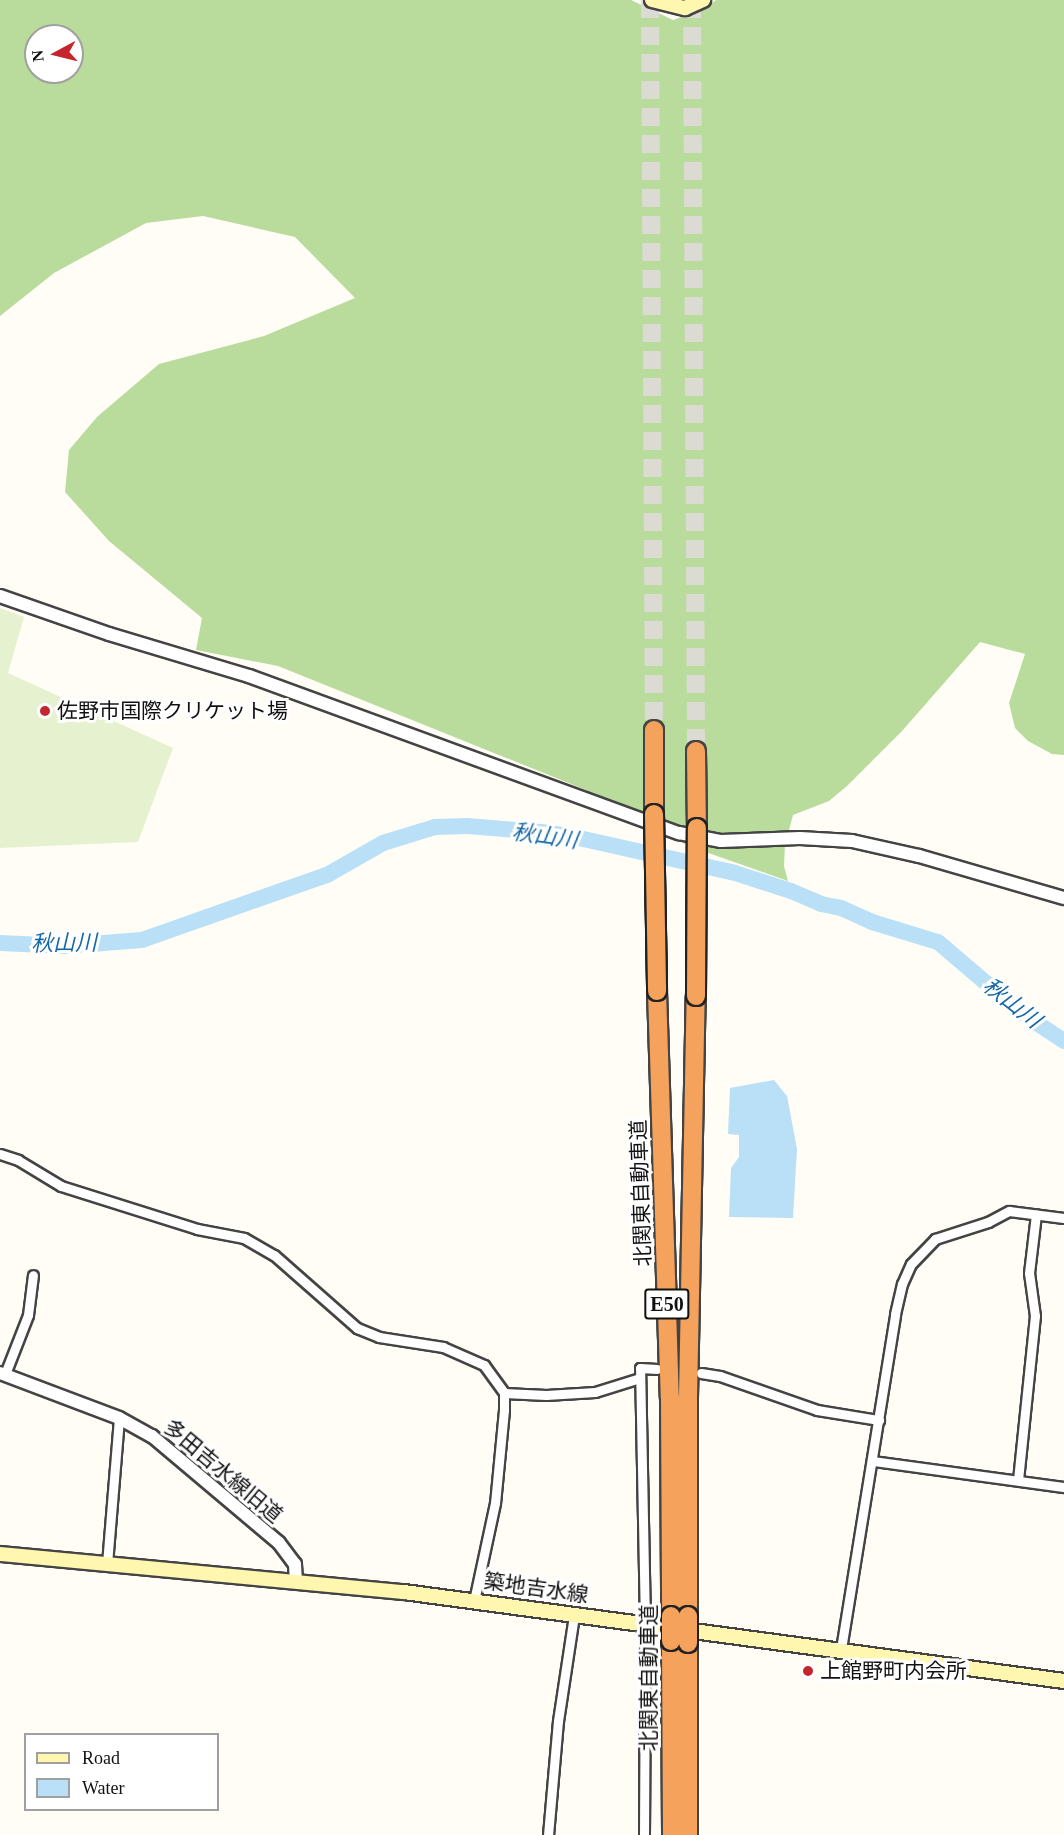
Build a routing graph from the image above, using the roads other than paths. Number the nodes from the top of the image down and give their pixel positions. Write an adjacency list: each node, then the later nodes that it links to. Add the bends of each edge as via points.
1 (652, 0): 2 (main road, via 685,8)
2 (703, 0)
3 (0, 596): 6 (street, via 76,624 249,676 679,833 721,841 800,838 852,842 939,861)
4 (654, 730): 26 (highway, 北関東自動車道 / E50, bridge, via 657,991)
5 (696, 751): 26 (highway, 北関東自動車道 / E50, bridge, via 696,996)
6 (1064, 898)
7 (0, 1154): 15 (street, via 18,1160 61,1186 197,1229 244,1238 274,1255 357,1328 379,1337 459,1352 484,1365)
8 (1036, 1214): 9 (street); 17 (street, via 1009,1211 988,1222 949,1232 924,1248 911,1264 895,1314); 19 (street, via 1029,1266 1035,1316)
9 (1064, 1218)
10 (33, 1275): 13 (street, via 28,1315)
11 (657, 1369): 14 (street, via 640,1368)
12 (701, 1373): 17 (street, via 817,1410)
13 (2, 1374): 16 (street, 多田吉水線旧道)
14 (640, 1378): 15 (street, via 595,1392); 27 (street)
15 (504, 1393): 24 (street, via 495,1503)
16 (119, 1418): 22 (street); 23 (street, 多田吉水線旧道, via 164,1444 279,1543 295,1564)
17 (879, 1420): 18 (street)
18 (873, 1461): 19 (street); 29 (street)
19 (1018, 1480): 20 (street)
20 (1064, 1487)
21 (0, 1554): 22 (main road, 築地吉水線)
22 (107, 1564): 23 (main road, 築地吉水線)
23 (296, 1581): 24 (main road, 築地吉水線)
24 (474, 1601): 25 (main road, 築地吉水線)
25 (574, 1615): 27 (main road, 築地吉水線); 31 (street, via 558,1721)
26 (680, 1616): 28 (highway, 北関東自動車道 / E50, bridge)
27 (645, 1624): 29 (main road, 築地吉水線); 32 (street)
28 (680, 1642): 33 (highway, 北関東自動車道 / E50); 34 (highway, 北関東自動車道 / E50)
29 (841, 1649): 30 (main road, 築地吉水線)
30 (1064, 1681)
31 (548, 1835)
32 (644, 1835)
33 (672, 1835)
34 (688, 1835)

